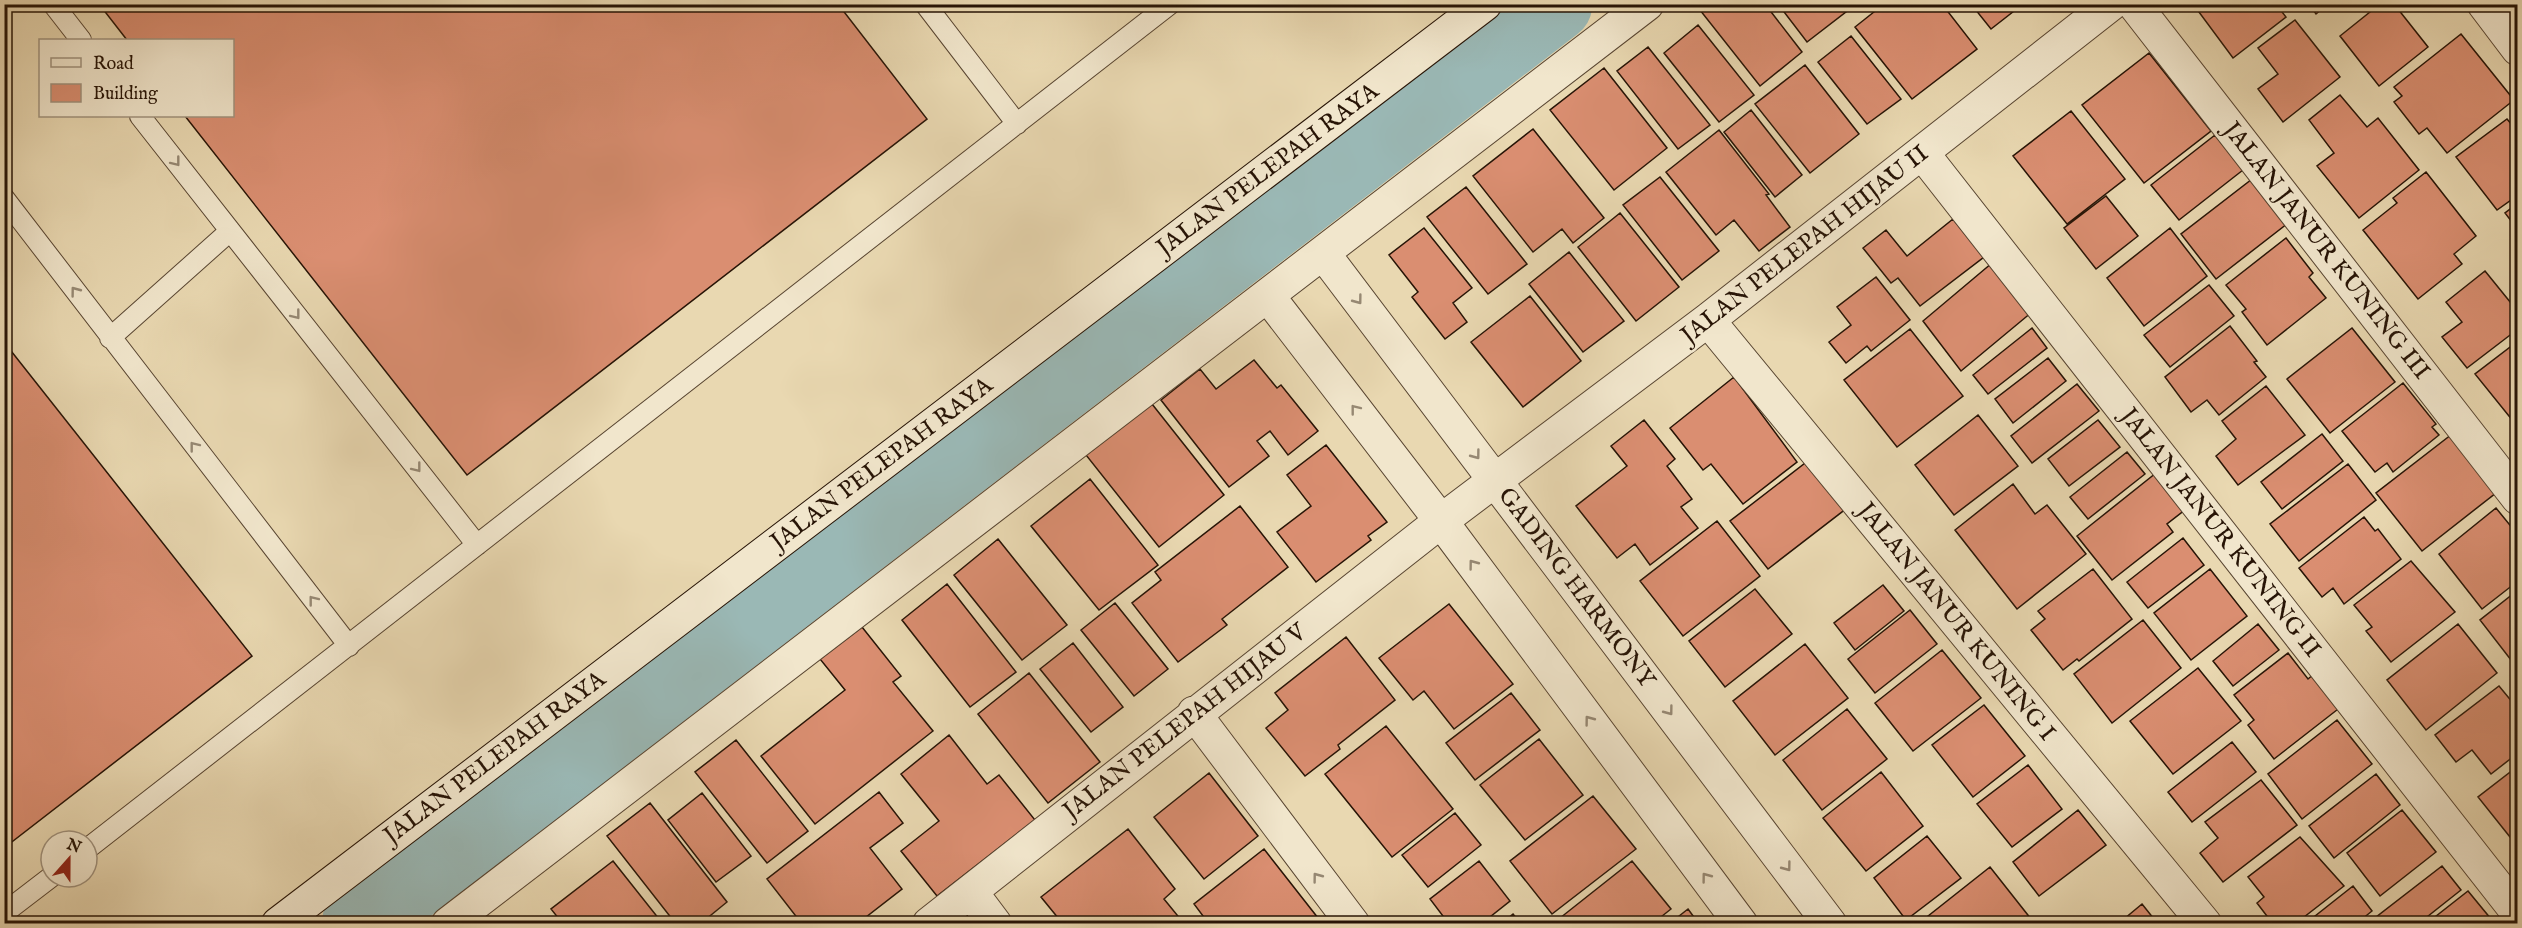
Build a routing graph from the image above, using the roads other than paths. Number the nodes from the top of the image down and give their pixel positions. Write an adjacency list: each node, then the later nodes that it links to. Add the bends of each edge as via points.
1 (53, 4): 9 (lane)
2 (925, 4): 12 (lane)
3 (1170, 4): 12 (lane)
4 (1485, 4): 31 (street, JALAN PELEPAH RAYA)
5 (1647, 4): 16 (street)
6 (2111, 4): 13 (street, JALAN PELEPAH HIJAU II)
7 (2134, 4): 21 (street, JALAN JANUR KUNING III)
8 (2484, 4): 10 (street)
9 (80, 39)
10 (2517, 49)
11 (141, 117): 15 (lane, one-way to 15)
12 (1017, 124): 23 (lane)
13 (1923, 154): 18 (street, JALAN PELEPAH HIJAU II); 29 (street, JALAN JANUR KUNING II)
14 (4, 198): 19 (lane, one-way to 14)
15 (230, 231): 19 (lane); 23 (lane, one-way to 23)
16 (1323, 253): 17 (street); 20 (street, GADING HARMONY, one-way to 20)
17 (1268, 296): 22 (street, one-way to 17); 32 (street)
18 (1708, 320): 20 (street, JALAN PELEPAH HIJAU II); 38 (street, JALAN JANUR KUNING I)
19 (110, 338): 24 (lane, one-way to 19)
20 (1496, 482): 22 (street, JALAN PELEPAH HIJAU II); 37 (street, GADING HARMONY, one-way to 37)
21 (2517, 498)
22 (1441, 521): 25 (street, JALAN PELEPAH HIJAU V); 36 (street, one-way to 22)
23 (477, 545): 24 (lane)
24 (349, 646): 26 (lane)
25 (1194, 713): 28 (street, JALAN PELEPAH HIJAU V); 35 (street, one-way to 25)
26 (99, 840)
27 (39, 886): 30 (lane)
28 (971, 892): 33 (street, JALAN PELEPAH HIJAU V); 34 (street)
29 (2517, 913)
30 (4, 914)
31 (278, 924)
32 (448, 924)
33 (928, 924)
34 (995, 924)
35 (1353, 924)
36 (1741, 924)
37 (1830, 924)
38 (2205, 924)

